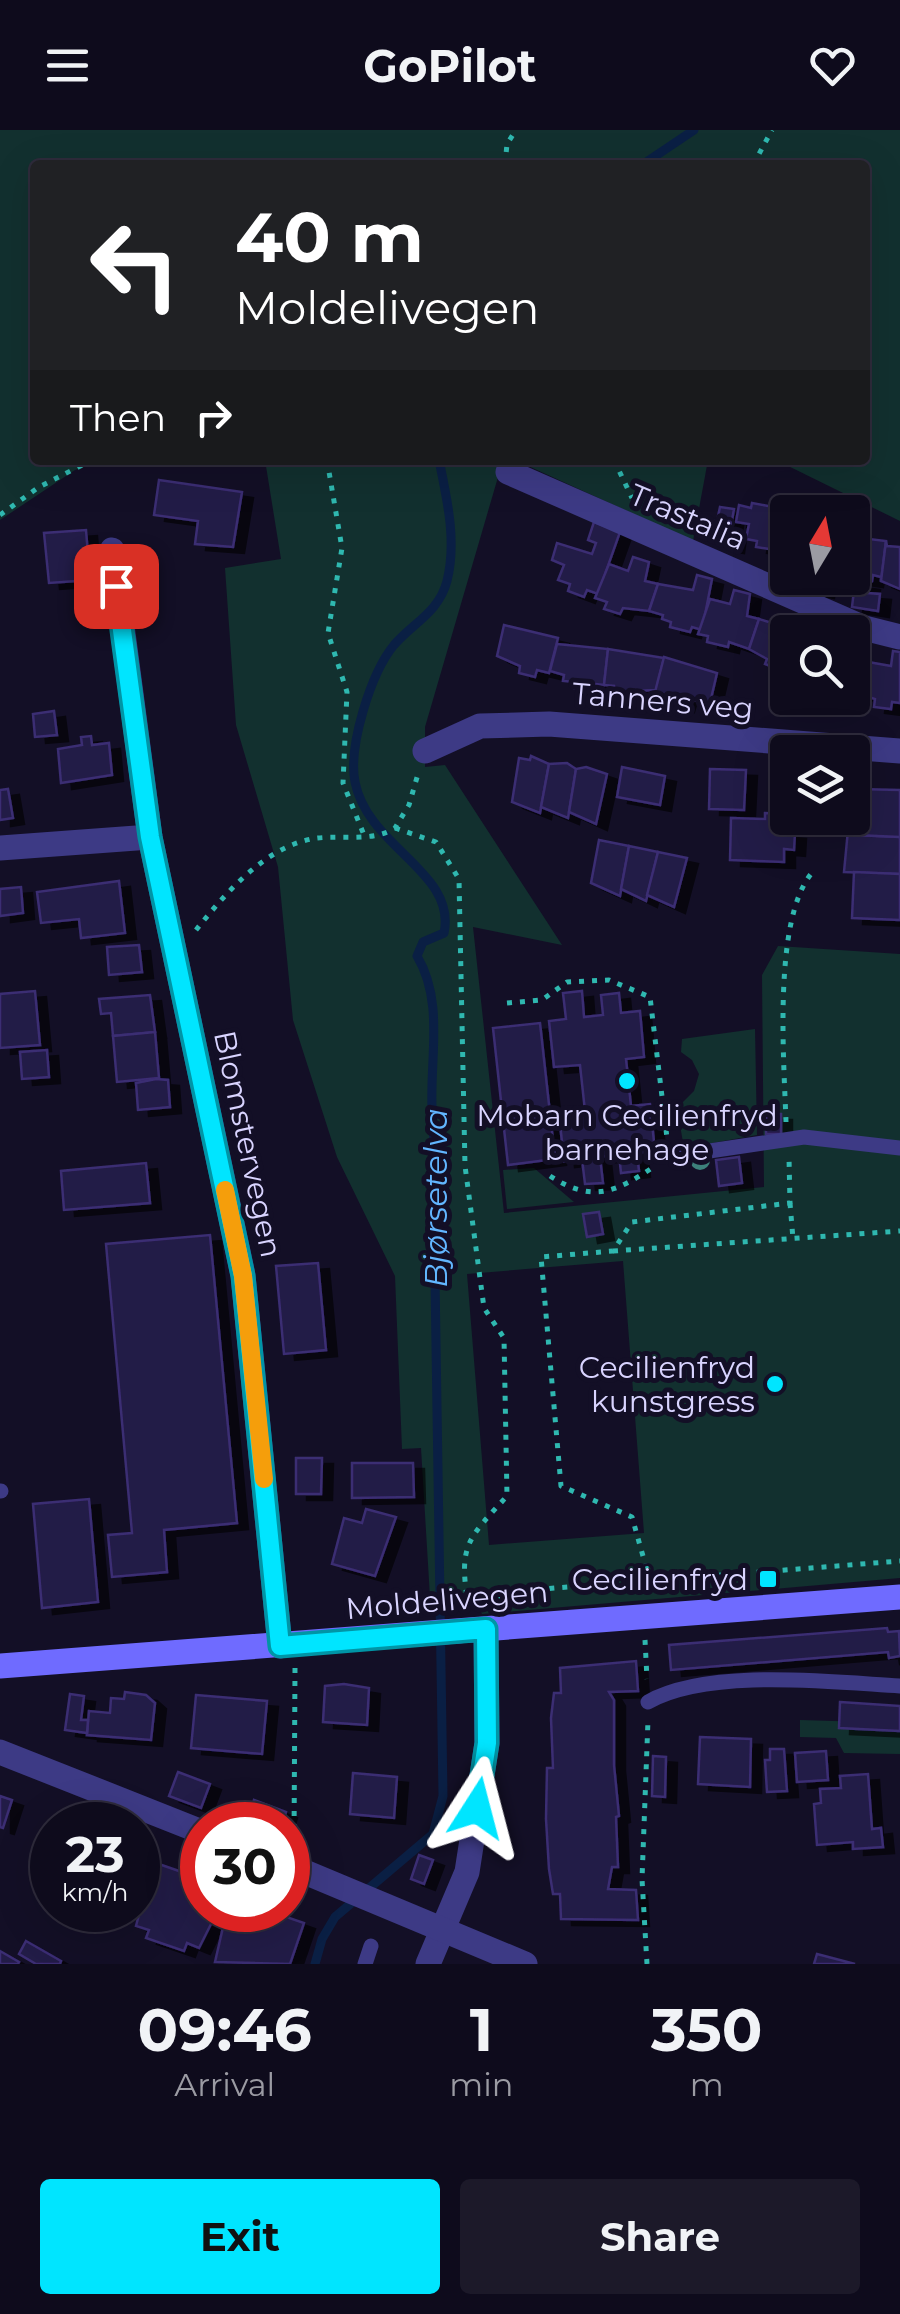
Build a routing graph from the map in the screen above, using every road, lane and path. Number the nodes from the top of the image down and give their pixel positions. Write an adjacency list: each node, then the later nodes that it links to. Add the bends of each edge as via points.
1 (516, 130): 3 (path)
2 (772, 130): 4 (path)
3 (506, 160)
4 (756, 160)
5 (82, 465): 8 (path)
6 (328, 465): 14 (path, via 342,548 328,632 346,692 342,783)
7 (508, 472): 10 (street, Trastalia, via 864,628)
8 (0, 515)
9 (112, 550): 15 (street, Blomstervegen)
10 (900, 637)
11 (425, 750): 12 (street, Tanners veg, via 480,726 549,724); 13 (path, via 410,805)
12 (900, 751)
13 (392, 830): 14 (path); 29 (path, via 436,842 459,879 465,1166 484,1308 504,1338 507,1496 472,1535 462,1564 469,1606 517,1591)
14 (364, 835): 18 (path, via 308,840 275,855 232,886 192,936)
15 (150, 837): 16 (street); 18 (street, Blomstervegen)
16 (0, 848)
17 (811, 874): 20 (path, via 788,927)
18 (173, 944): 33 (street, Blomstervegen, via 243,1276)
19 (507, 1004): 22 (path, via 542,1000 567,982 609,980 650,997)
20 (789, 1139): 21 (lane); 22 (lane); 24 (path)
21 (900, 1148)
22 (669, 1157): 23 (path, via 621,1189 576,1193)
23 (550, 1176)
24 (790, 1203): 26 (path); 27 (path, via 632,1222)
25 (900, 1231): 26 (path)
26 (794, 1239): 27 (path)
27 (613, 1252): 29 (path, via 541,1256 561,1486 632,1517)
28 (900, 1561): 29 (path)
29 (650, 1581)
30 (900, 1597): 31 (main road, Moldelivegen)
31 (644, 1617): 32 (main road, Moldelivegen); 36 (path)
32 (486, 1629): 33 (main road, Moldelivegen); 41 (street, via 487,1743 467,1872)
33 (287, 1646): 34 (main road, Moldelivegen); 38 (path)
34 (0, 1666)
35 (900, 1686): 36 (lane, via 788,1679 670,1690)
36 (648, 1702): 46 (path, via 642,1879)
37 (0, 1752): 39 (street)
38 (297, 1802)
39 (180, 1823)
40 (310, 1875): 41 (street)
41 (442, 1932): 44 (street); 45 (street)
42 (370, 1946): 43 (lane)
43 (366, 1964)
44 (428, 1964)
45 (525, 1964)
46 (647, 1964)

